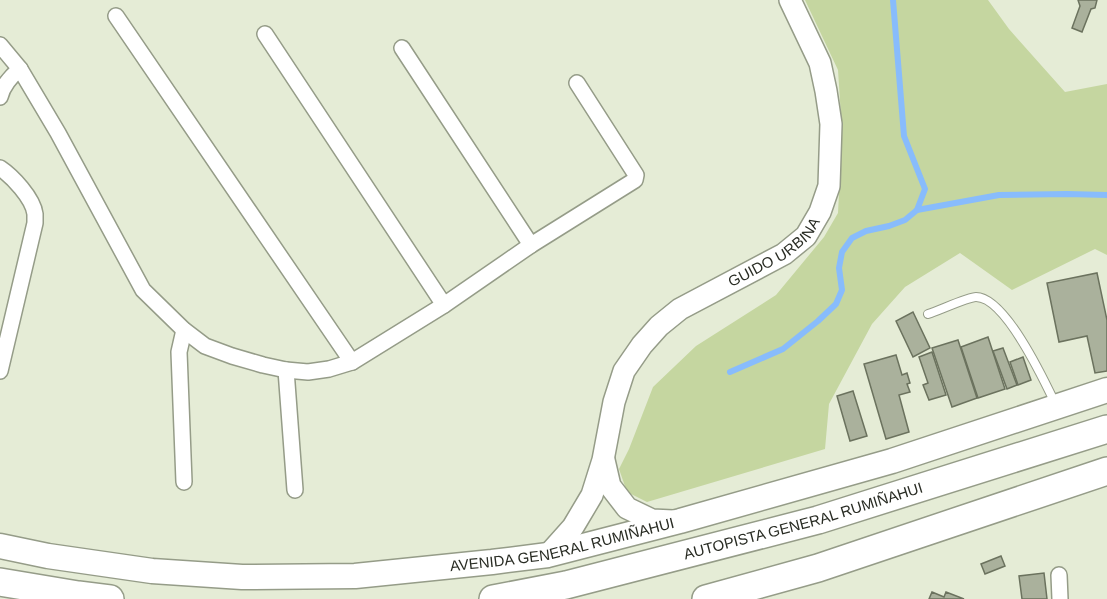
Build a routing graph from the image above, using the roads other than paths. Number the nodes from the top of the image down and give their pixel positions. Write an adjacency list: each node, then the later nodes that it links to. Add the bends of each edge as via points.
1 (790, 0): 20 (street, GUIDO URBINA, via 820,63 831,124 829,186 820,212 806,236 784,254 680,309 642,345 624,371)
2 (116, 16): 14 (street)
3 (265, 34): 11 (street)
4 (0, 45): 6 (street)
5 (402, 48): 10 (street)
6 (20, 69): 8 (street, via 9,78); 13 (street, via 144,290)
7 (577, 83): 10 (street, via 636,177)
8 (0, 97)
9 (0, 168): 15 (street, via 11,176 35,212)
10 (531, 245): 11 (street)
11 (444, 305): 14 (street)
12 (928, 314): 18 (lane, via 975,297 993,304 1020,336)
13 (184, 330): 16 (street, via 205,346); 22 (street, via 179,352)
14 (352, 362): 16 (street, via 308,372)
15 (0, 370)
16 (286, 370): 23 (street)
17 (1107, 390): 18 (main road, AVENIDA GENERAL RUMIÑAHUI)
18 (1057, 407): 24 (main road, AVENIDA GENERAL RUMIÑAHUI, via 892,461)
19 (1107, 429): 30 (highway, AUTOPISTA GENERAL RUMIÑAHUI, via 818,520 566,585)
20 (603, 460): 24 (street, via 610,486 627,508 652,520); 26 (street, GUIDO URBINA, via 592,495 573,528)
21 (1107, 471): 31 (highway, via 818,568)
22 (184, 482)
23 (295, 490)
24 (680, 521): 26 (main road, AVENIDA GENERAL RUMIÑAHUI)
25 (0, 546): 26 (main road, AVENIDA GENERAL RUMIÑAHUI, via 152,571 242,577 355,576)
26 (548, 555)
27 (1059, 575): 32 (street)
28 (0, 582): 29 (highway)
29 (110, 599)
30 (493, 599)
31 (706, 599)
32 (1060, 599)

